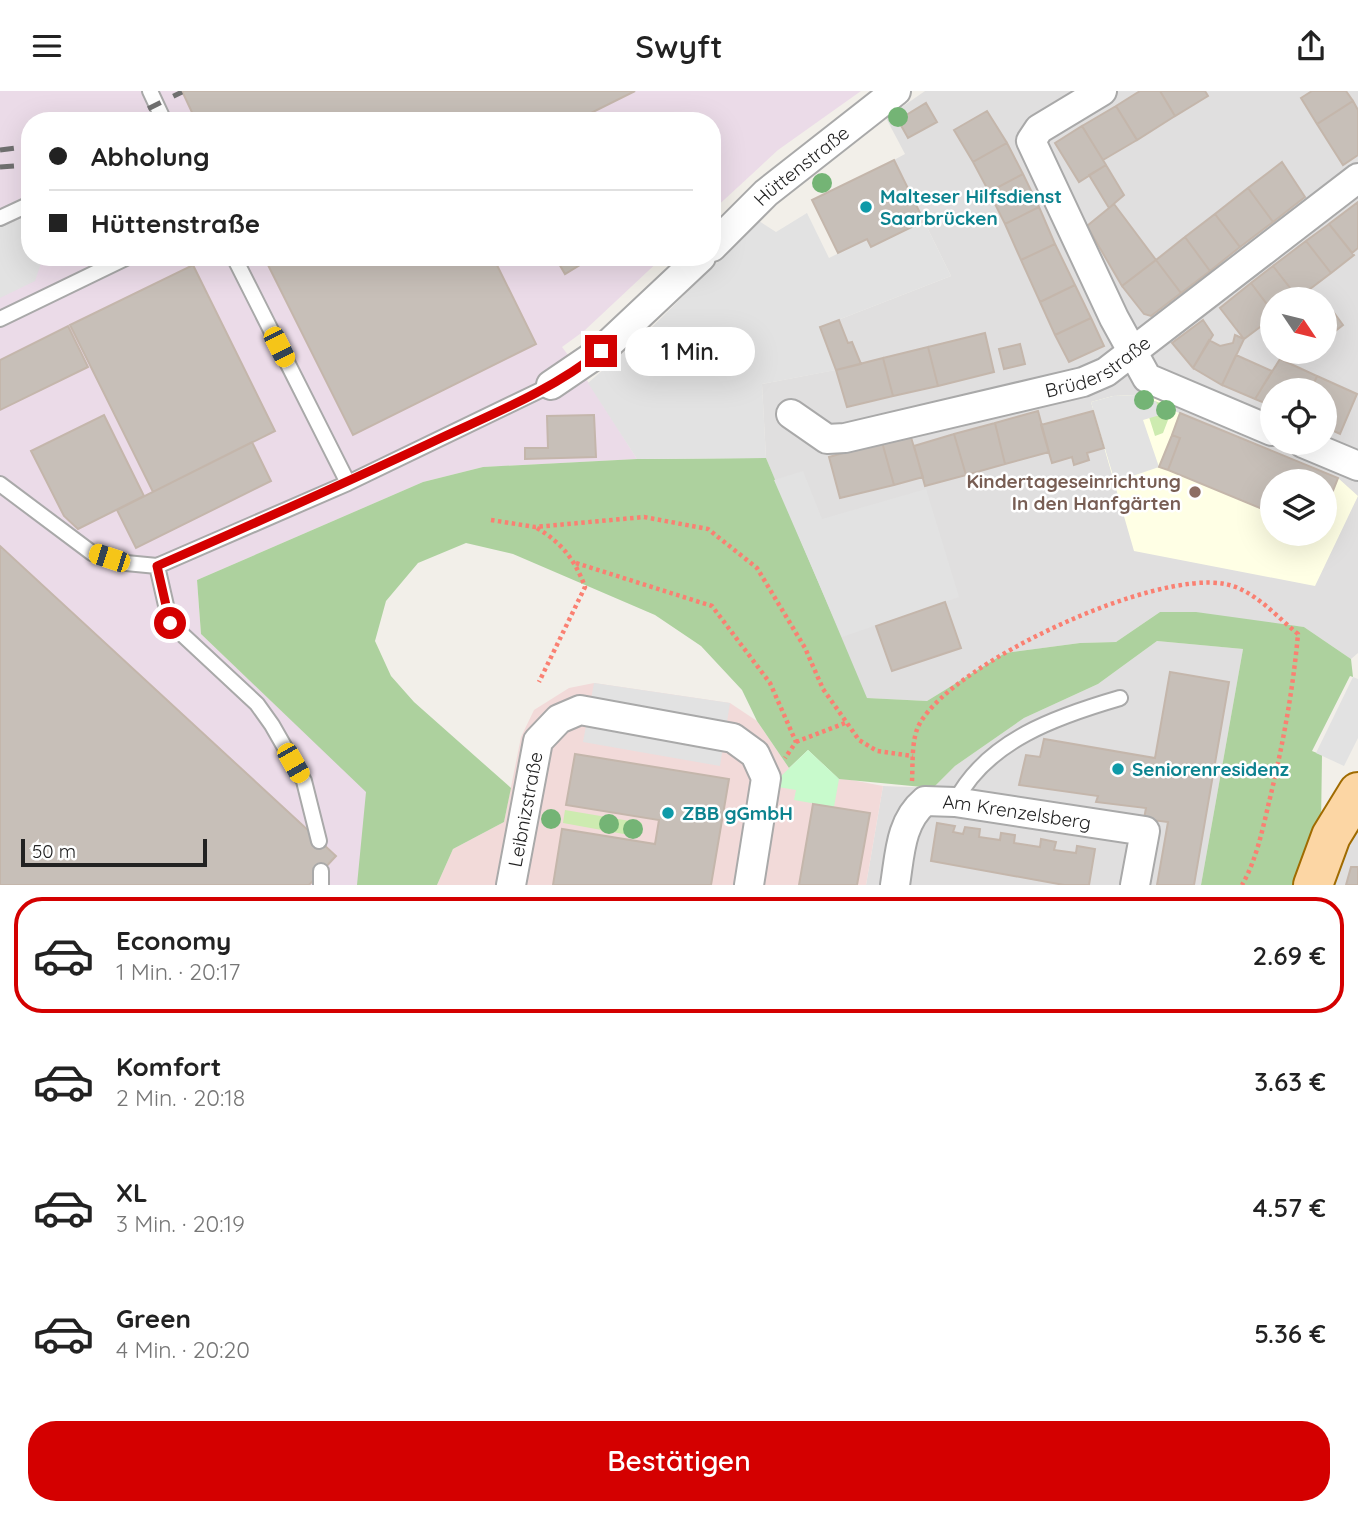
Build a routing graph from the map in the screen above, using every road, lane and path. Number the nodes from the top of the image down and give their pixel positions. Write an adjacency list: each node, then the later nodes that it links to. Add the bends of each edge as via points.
1 (150, 91): 4 (lane)
2 (896, 91): 8 (street, Hüttenstraße, via 766,193)
3 (1102, 91): 13 (street, via 1039,129 1031,141)
4 (160, 112)
5 (1358, 178): 13 (street, Brüderstraße)
6 (21, 208): 7 (lane)
7 (0, 218)
8 (721, 238)
9 (109, 266): 12 (lane)
10 (239, 266): 19 (lane)
11 (692, 266): 14 (street, via 601,351)
12 (0, 319)
13 (1132, 354): 15 (street, Brüderstraße, via 1083,381 845,438 827,439); 16 (street, via 1147,378)
14 (551, 385): 19 (lane)
15 (791, 414)
16 (1260, 426)
17 (1332, 455): 18 (street)
18 (1358, 466)
19 (348, 483): 24 (lane)
20 (0, 484): 24 (lane, via 92,553)
21 (491, 520): 22 (path)
22 (535, 527): 23 (path, via 556,540); 27 (path, via 643,517 708,529 757,568)
23 (576, 563): 25 (path, via 585,587); 28 (path, via 712,605 771,683)
24 (157, 566): 34 (lane, via 170,623 257,703 272,725 304,781)
25 (539, 682)
26 (1120, 698): 33 (lane, via 1061,717 1008,744 976,771)
27 (845, 723): 28 (path); 29 (path, via 859,740 877,751)
28 (796, 742): 30 (path)
29 (913, 755): 31 (path); 39 (path, via 918,725 933,706 999,656 1130,597 1198,582 1239,587 1298,634 1292,698 1264,825)
30 (766, 778): 35 (street, Leibnizstraße, via 755,754 733,739 580,711 559,719 538,741 533,756); 36 (street)
31 (912, 782)
32 (1358, 792): 40 (main road, via 1331,836)
33 (955, 802): 37 (street, Am Krenzelsberg, via 925,801 913,811 905,827); 38 (street, Am Krenzelsberg, via 1145,831)
34 (319, 841)
35 (512, 885)
36 (748, 885)
37 (895, 885)
38 (1135, 885)
39 (1242, 885)
40 (1313, 885)

